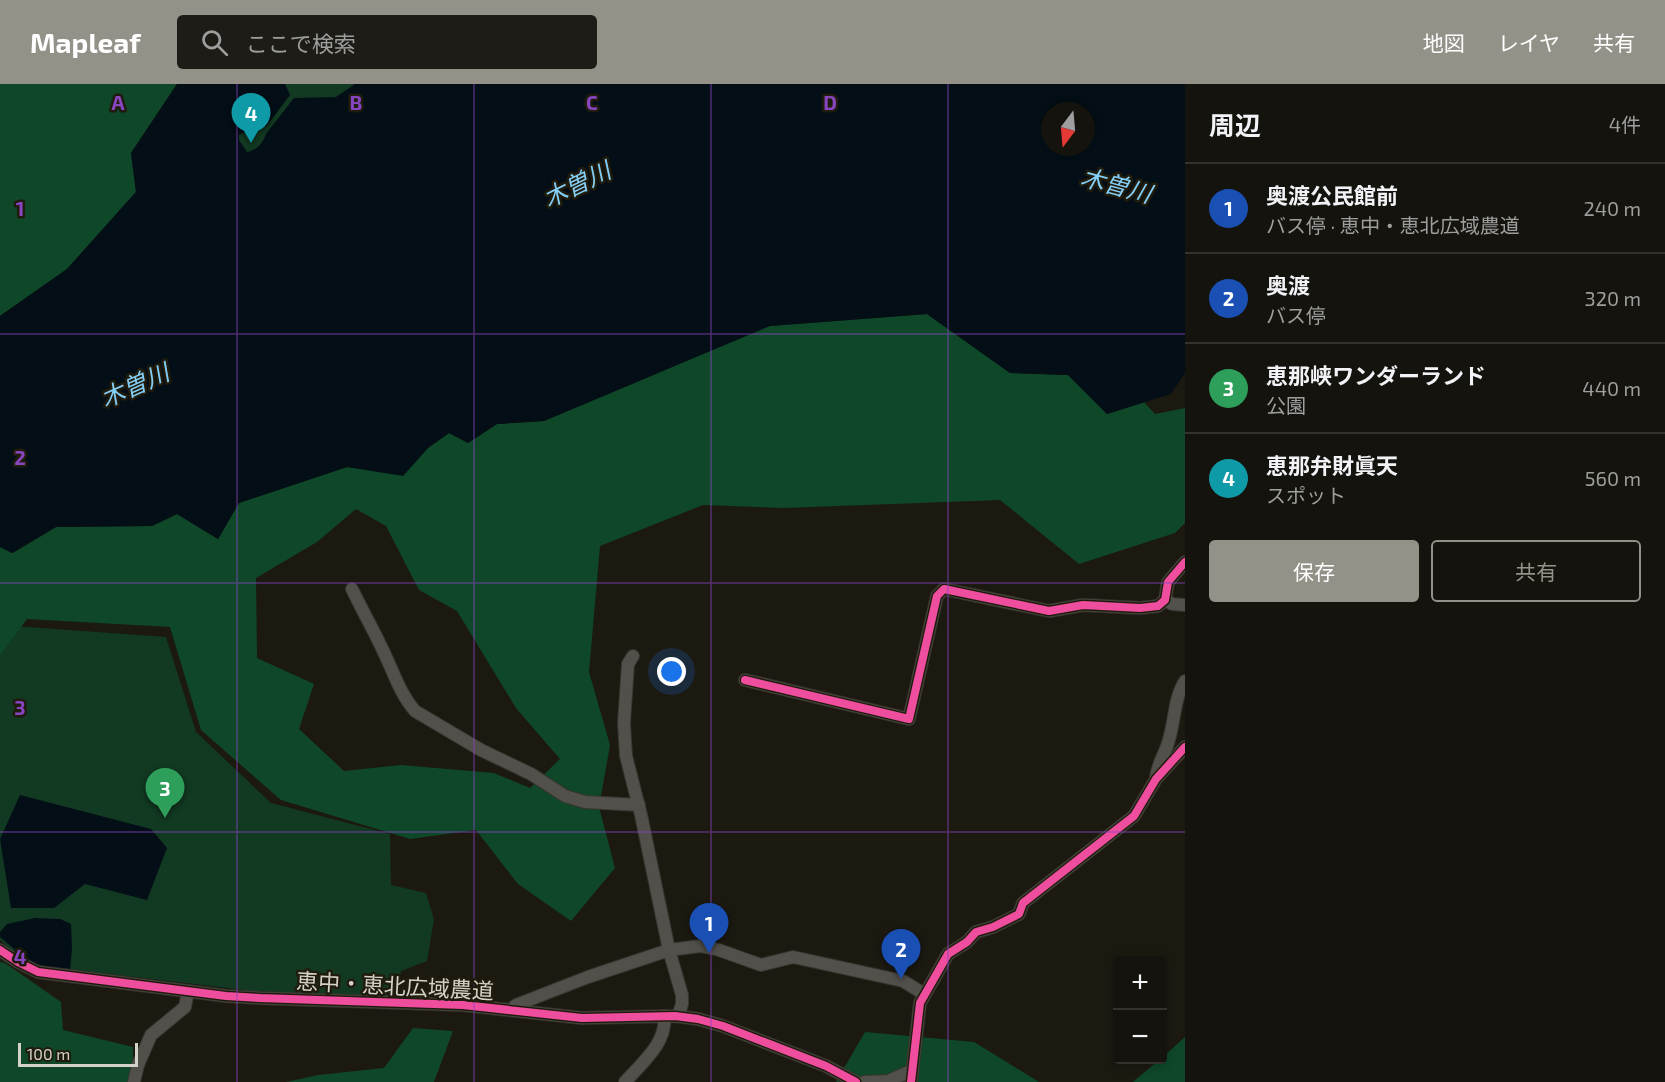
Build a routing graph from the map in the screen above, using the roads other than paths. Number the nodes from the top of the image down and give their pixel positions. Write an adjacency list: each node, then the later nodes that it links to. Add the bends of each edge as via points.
1 (1185, 562): 3 (street, via 1168,582)
2 (352, 589): 10 (street, via 398,686 416,711 565,796 585,802)
3 (1165, 600): 4 (street); 6 (street, via 1158,606 1140,608 1083,605 1049,611 944,589 937,596 909,719)
4 (1185, 605)
5 (633, 656): 10 (street, via 628,664 624,723 626,756)
6 (745, 680)
7 (1185, 681): 9 (street)
8 (1185, 747): 9 (street)
9 (1156, 779): 14 (street, via 1134,816 1023,903 1018,914 976,932 948,954)
10 (639, 805): 12 (street)
11 (0, 950): 13 (street, 恵中・恵北広域農道, via 38,972)
12 (669, 950): 14 (street, via 700,946 761,965 793,957 903,981); 15 (street, via 569,984); 17 (street, via 682,995)
13 (188, 991): 15 (street, 恵中・恵北広域農道, via 260,999); 19 (street, via 184,1007 151,1035)
14 (924, 994): 18 (street)
15 (511, 1010): 16 (street, 恵中・恵北広域農道, via 582,1018)
16 (664, 1016): 17 (street, 恵中・恵北広域農道); 20 (street, via 666,1024 658,1044)
17 (678, 1016): 21 (street, 恵中・恵北広域農道, via 723,1026 826,1066)
18 (911, 1076): 22 (street)
19 (134, 1082)
20 (625, 1082)
21 (856, 1082)
22 (864, 1082)

